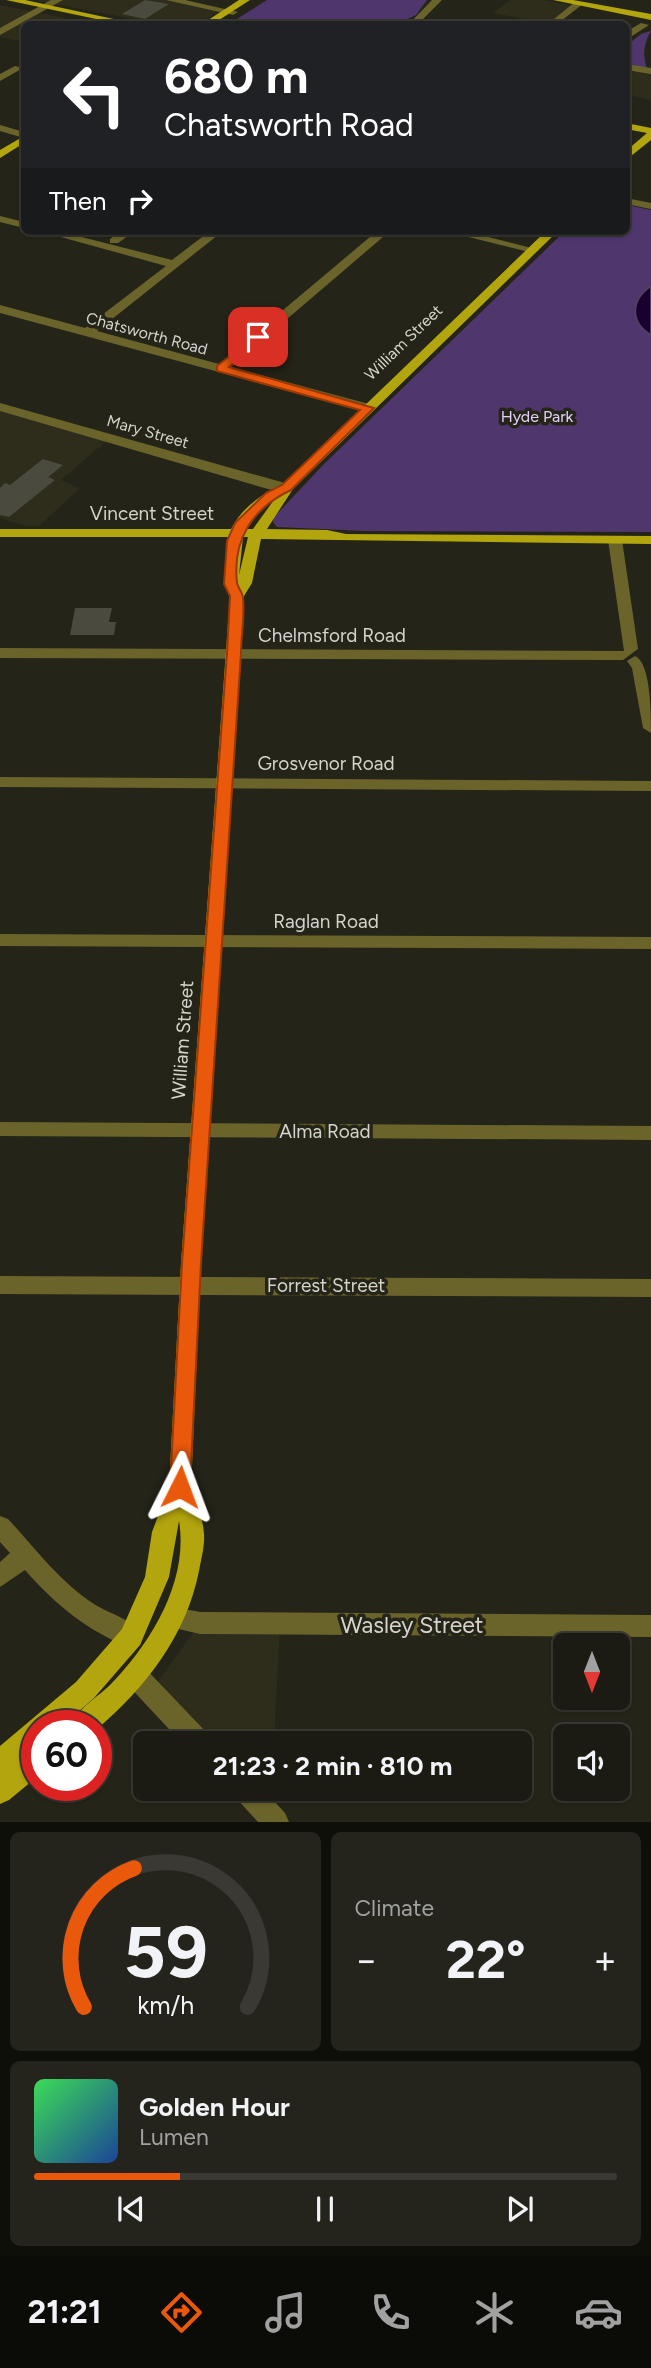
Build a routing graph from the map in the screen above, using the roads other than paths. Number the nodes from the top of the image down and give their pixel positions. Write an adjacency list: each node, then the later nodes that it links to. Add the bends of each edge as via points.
1 (1, 0): 10 (main road)
2 (11, 0): 10 (main road)
3 (58, 0): 10 (street)
4 (171, 0): 11 (street)
5 (245, 0): 11 (main road)
6 (254, 0): 11 (main road)
7 (437, 0): 16 (street)
8 (558, 0): 9 (main road)
9 (578, 4): 17 (street); 18 (main road)
10 (43, 8): 12 (main road); 13 (main road); 19 (street)
11 (230, 12): 14 (main road); 15 (main road)
12 (104, 21)
13 (115, 21)
14 (212, 21)
15 (219, 21)
16 (416, 21)
17 (556, 21)
18 (648, 21): 20 (street)
19 (0, 32)
20 (630, 34)
21 (18, 68): 24 (street)
22 (630, 68): 23 (street)
23 (651, 71)
24 (0, 78)
25 (630, 129): 26 (main road)
26 (651, 133): 29 (main road)
27 (21, 138): 30 (main road)
28 (21, 150): 31 (main road)
29 (630, 153)
30 (0, 155)
31 (0, 163)
32 (630, 202): 33 (street)
33 (651, 206)
34 (0, 216): 35 (street); 36 (street)
35 (21, 220)
36 (21, 224)
37 (63, 235): 47 (street)
38 (87, 235): 45 (street)
39 (124, 235): 45 (street)
40 (199, 235): 47 (street)
41 (211, 235): 47 (street)
42 (379, 235): 50 (street)
43 (467, 235): 46 (street)
44 (548, 235): 46 (main road, William Street)
45 (114, 242): 47 (street)
46 (533, 250): 52 (main road, William Street)
47 (171, 260): 49 (street)
48 (0, 309): 49 (street, Chatsworth Road)
49 (82, 331): 50 (street, Chatsworth Road)
50 (221, 369): 52 (street, Chatsworth Road)
51 (0, 407): 53 (street, Mary Street)
52 (368, 408): 53 (main road, William Street)
53 (287, 488): 55 (main road, William Street, via 270,495 241,523); 56 (main road, William Street, via 284,499)
54 (2, 533): 55 (main road, Vincent Street)
55 (235, 537): 56 (main road, Vincent Street); 59 (main road, William Street, via 231,584)
56 (255, 537): 57 (main road, Vincent Street); 59 (main road, William Street, via 246,585)
57 (615, 540): 58 (main road, Vincent Street); 62 (street)
58 (651, 540)
59 (237, 596): 61 (main road, William Street)
60 (0, 653): 61 (street, Chelmsford Road)
61 (234, 653): 62 (street, Chelmsford Road); 65 (main road, William Street)
62 (636, 655): 63 (street)
63 (651, 728)
64 (0, 782): 65 (street, Grosvenor Road)
65 (224, 783): 66 (street, Grosvenor Road); 68 (main road, William Street)
66 (651, 786)
67 (0, 940): 68 (street, Raglan Road)
68 (213, 941): 69 (street, Raglan Road); 71 (main road, William Street)
69 (651, 943)
70 (0, 1129): 71 (street, Alma Road)
71 (201, 1131): 72 (street, Alma Road); 74 (main road, William Street)
72 (651, 1133)
73 (0, 1285): 74 (street, Forrest Street)
74 (190, 1285): 75 (street, Forrest Street); 76 (main road, William Street)
75 (651, 1288)
76 (180, 1487): 80 (main road, William Street, via 193,1530 186,1584); 82 (main road, William Street, via 164,1532 157,1577)
77 (0, 1526): 78 (street)
78 (27, 1554): 79 (street); 82 (street, via 64,1595)
79 (0, 1576)
80 (174, 1618): 81 (street, Wasley Street, via 200,1623); 83 (main road, William Street, via 153,1655)
81 (651, 1626)
82 (131, 1637): 84 (main road, William Street)
83 (135, 1675): 85 (main road, William Street); 86 (street)
84 (61, 1710)
85 (102, 1710)
86 (187, 1731)
87 (21, 1744): 88 (main road)
88 (0, 1762)
89 (21, 1774): 90 (main road)
90 (0, 1791)
91 (256, 1801): 92 (street)
92 (276, 1822)

